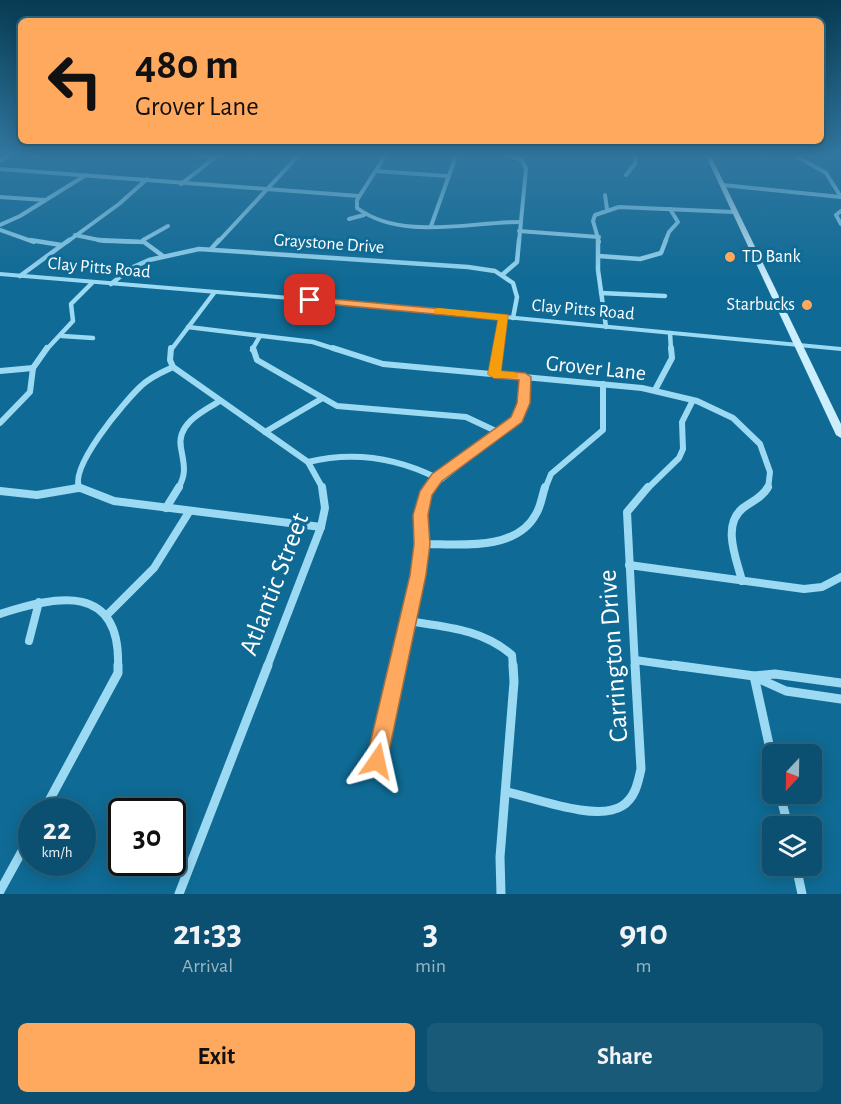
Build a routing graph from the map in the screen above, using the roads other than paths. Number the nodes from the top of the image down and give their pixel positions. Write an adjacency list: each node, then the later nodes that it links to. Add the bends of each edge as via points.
1 (11, 198): 10 (street)
2 (49, 198): 10 (street)
3 (124, 198): 24 (street)
4 (259, 198): 28 (street)
5 (358, 198): 15 (street, via 356,204)
6 (440, 198): 21 (street)
7 (523, 198): 17 (street)
8 (605, 198): 11 (street)
9 (728, 198): 14 (main road)
10 (45, 200): 19 (street)
11 (607, 209): 12 (street); 25 (street, via 593,218)
12 (670, 209): 14 (street); 30 (street, via 678,222 669,232 661,253 640,259)
13 (841, 211): 18 (street, via 836,215)
14 (734, 212): 47 (main road)
15 (364, 215): 16 (street); 21 (street, via 390,223)
16 (349, 219)
17 (520, 222): 21 (street); 23 (street)
18 (841, 224)
19 (0, 225)
20 (168, 226): 26 (street)
21 (432, 226)
22 (0, 230): 27 (street)
23 (519, 231): 25 (street); 32 (street, via 517,262)
24 (75, 235): 26 (street, via 102,240); 27 (street)
25 (599, 237): 30 (street)
26 (143, 240): 29 (street)
27 (61, 246): 33 (street)
28 (211, 249): 29 (street, Graystone Drive); 32 (street, Graystone Drive, via 468,267)
29 (163, 256): 35 (street, Graystone Drive, via 131,268)
30 (599, 256): 37 (street)
31 (0, 274): 33 (street, Clay Pitts Road)
32 (502, 274): 40 (street, via 516,287)
33 (20, 276): 34 (street, Clay Pitts Road)
34 (92, 283): 35 (street, Clay Pitts Road); 44 (street, via 71,304 73,321)
35 (111, 284): 36 (street, Clay Pitts Road)
36 (214, 293): 39 (street, Clay Pitts Road); 41 (street)
37 (601, 293): 38 (street); 42 (street)
38 (665, 296)
39 (504, 317): 40 (street, Clay Pitts Road); 52 (street)
40 (513, 318): 42 (street, Clay Pitts Road)
41 (188, 327): 45 (street, Grover Lane); 49 (street, via 171,349)
42 (606, 327): 43 (street, Clay Pitts Road)
43 (670, 333): 47 (street, Clay Pitts Road); 55 (street, via 672,357)
44 (62, 336): 46 (street); 50 (street)
45 (260, 336): 52 (street, Grover Lane, via 320,344 383,364); 56 (street, via 252,350 257,360)
46 (93, 339)
47 (800, 345): 48 (street, Clay Pitts Road); 62 (main road)
48 (841, 349)
49 (173, 367): 57 (street, Atlantic Street); 65 (street, via 148,379 84,457 77,476)
50 (33, 368): 51 (street); 59 (street, via 30,392)
51 (0, 371)
52 (494, 374): 53 (street, Grover Lane)
53 (525, 377): 54 (street, Grover Lane); 61 (street, via 521,411)
54 (603, 384): 55 (street, Grover Lane); 70 (street, via 603,430 552,474 529,524 499,540)
55 (655, 390): 58 (street, Grover Lane)
56 (321, 399): 60 (street); 61 (street, via 351,408 466,417)
57 (220, 401): 60 (street, Atlantic Street); 67 (street, via 185,428 180,443 186,470)
58 (692, 402): 71 (street, Carrington Drive, via 682,422 683,448 679,458 627,512); 73 (street, Grover Lane, via 741,423 752,431 765,451 771,482 767,491 734,519)
59 (0, 423)
60 (265, 432): 63 (street, Atlantic Street)
61 (500, 433): 64 (street)
62 (841, 435)
63 (308, 462): 64 (street, via 334,456 400,462); 69 (street, Atlantic Street, via 327,506)
64 (437, 478): 70 (street, via 422,505)
65 (78, 488): 66 (street, via 37,495); 67 (street, via 105,499)
66 (0, 491)
67 (166, 508): 68 (street)
68 (189, 512): 69 (street); 76 (street, via 142,585)
69 (321, 527): 90 (street, Atlantic Street)
70 (422, 544): 77 (street)
71 (629, 565): 73 (street); 79 (street, Carrington Drive)
72 (841, 577): 73 (street, via 822,587 804,589)
73 (742, 580)
74 (39, 602): 75 (street); 76 (street, via 79,601); 78 (street)
75 (0, 614)
76 (108, 614): 86 (street, via 116,627 121,650 118,673)
77 (408, 621): 84 (street); 85 (street, via 476,632 490,637 512,655)
78 (29, 641)
79 (635, 660): 80 (street); 85 (street, Carrington Drive, via 641,769 639,786 631,800 614,811 596,813)
80 (754, 676): 81 (street, via 775,674); 82 (street, via 786,691); 83 (street)
81 (841, 683)
82 (841, 699)
83 (769, 744)
84 (377, 761)
85 (507, 792): 91 (street, via 500,857)
86 (51, 798)
87 (18, 858): 89 (street)
88 (798, 876): 92 (street)
89 (0, 891)
90 (179, 894)
91 (501, 894)
92 (802, 894)

